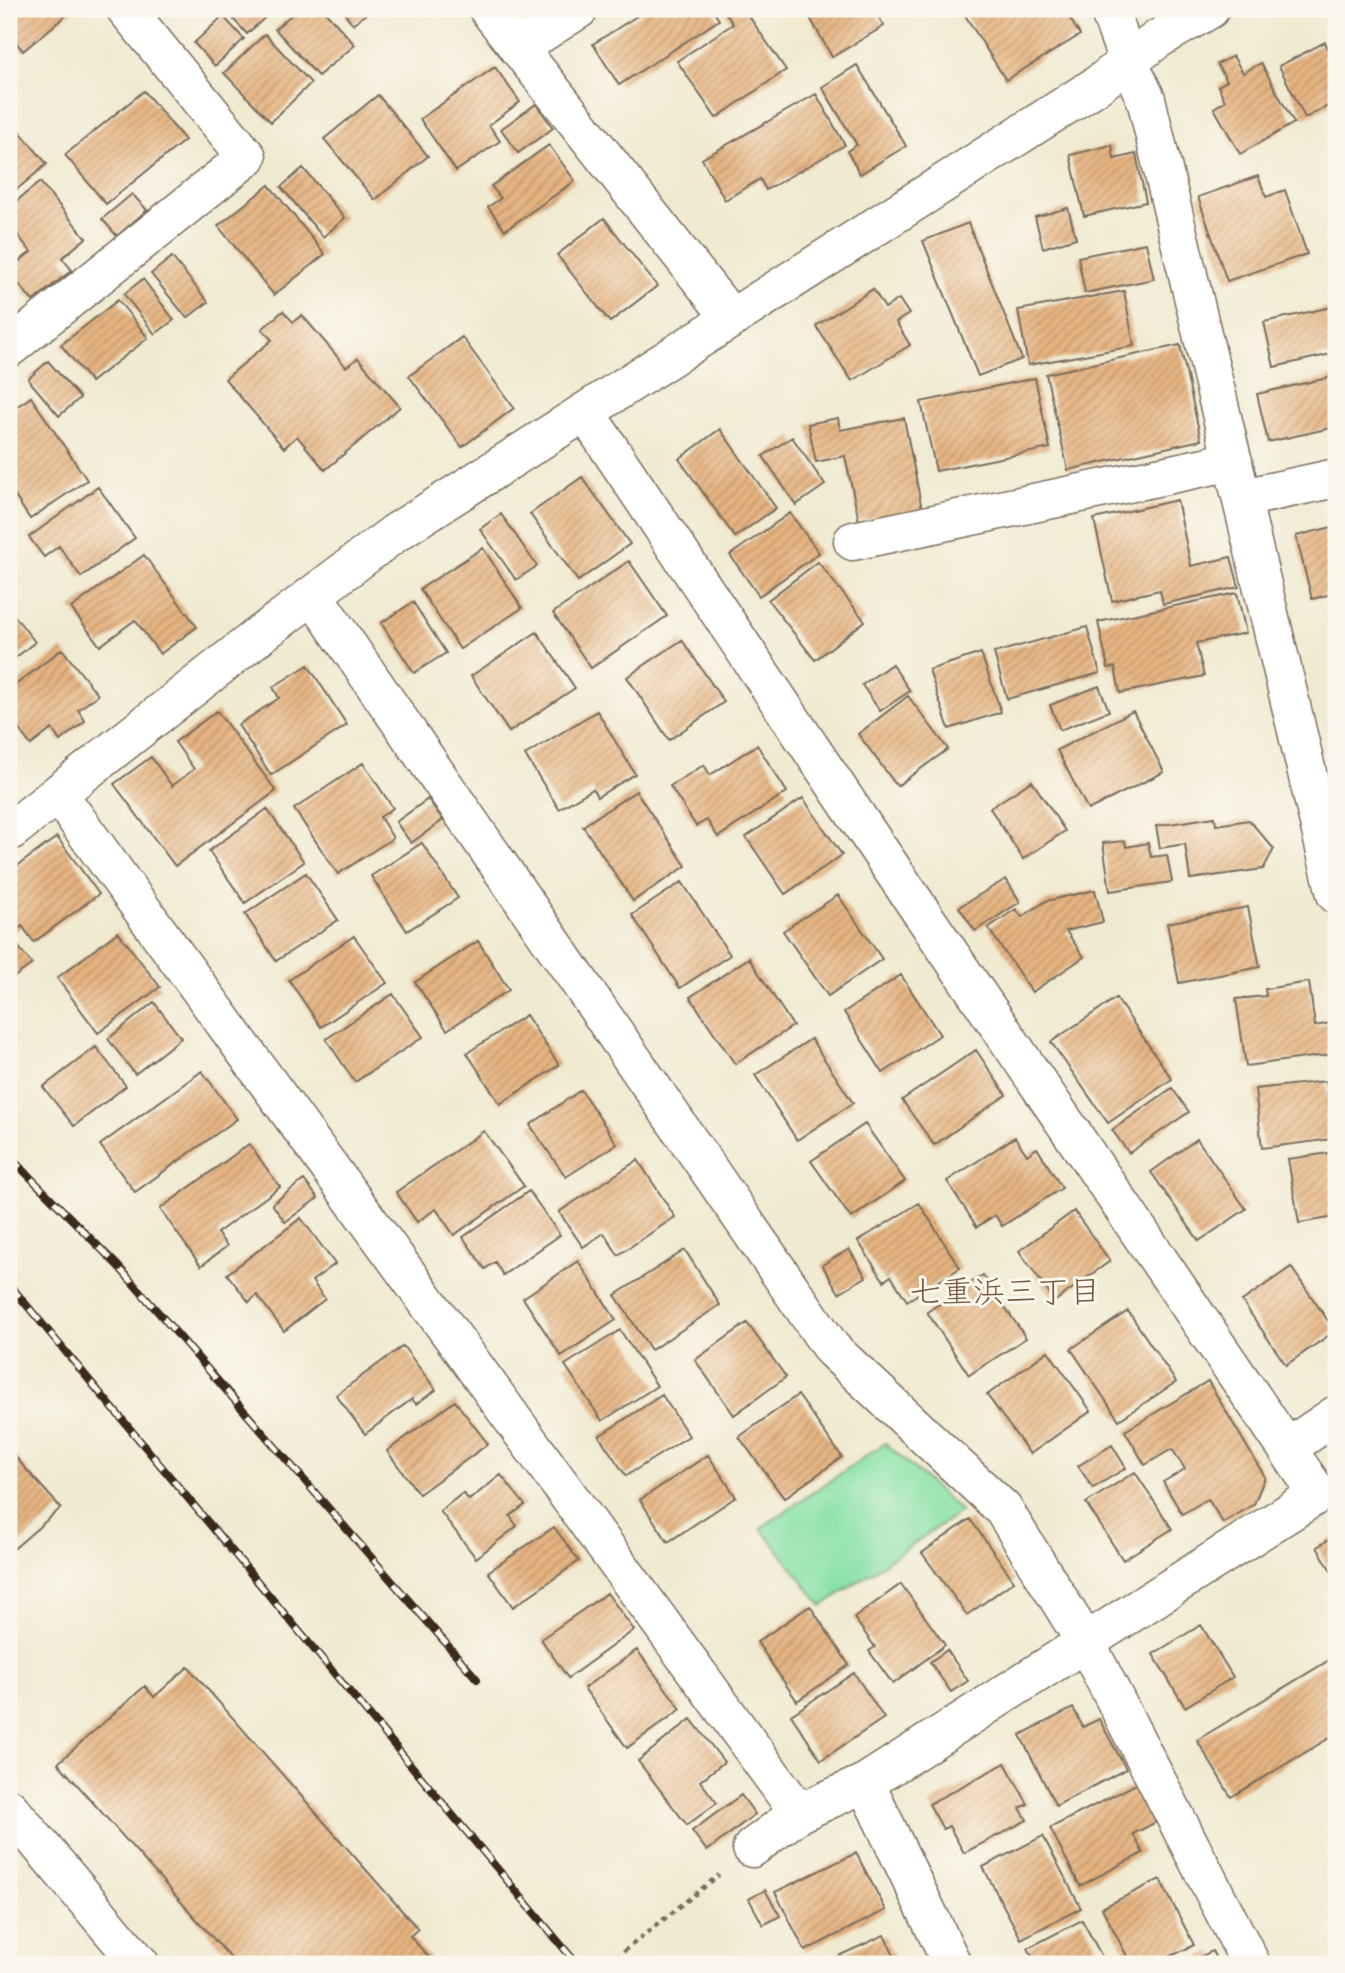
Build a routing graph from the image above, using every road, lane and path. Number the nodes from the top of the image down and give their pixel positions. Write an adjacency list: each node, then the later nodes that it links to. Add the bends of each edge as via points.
1 (126, 9): 9 (street, via 247,157)
2 (488, 9): 6 (street)
3 (579, 9): 6 (street)
4 (1109, 9): 7 (street)
5 (1210, 9): 7 (street)
6 (518, 48): 8 (street)
7 (1128, 61): 8 (street, via 1096,86); 11 (street, via 1146,99)
8 (731, 318): 10 (street)
9 (9, 348)
10 (585, 412): 15 (street, via 395,533); 20 (street)
11 (1233, 460): 13 (street); 14 (street)
12 (1336, 478): 13 (street)
13 (1243, 498): 18 (street)
14 (853, 541)
15 (313, 594): 16 (street); 21 (street, via 832,1349 1003,1509)
16 (58, 794): 17 (street); 24 (street)
17 (9, 832)
18 (1336, 894)
19 (1336, 1415): 20 (street)
20 (1287, 1448): 21 (street, via 1318,1494)
21 (1086, 1643): 22 (street); 30 (street)
22 (865, 1783): 24 (street); 29 (street)
23 (9, 1808): 27 (street)
24 (799, 1813): 25 (street)
25 (752, 1848)
26 (696, 1892): 28 (path)
27 (140, 1964)
28 (610, 1964)
29 (952, 1964)
30 (1251, 1964)

